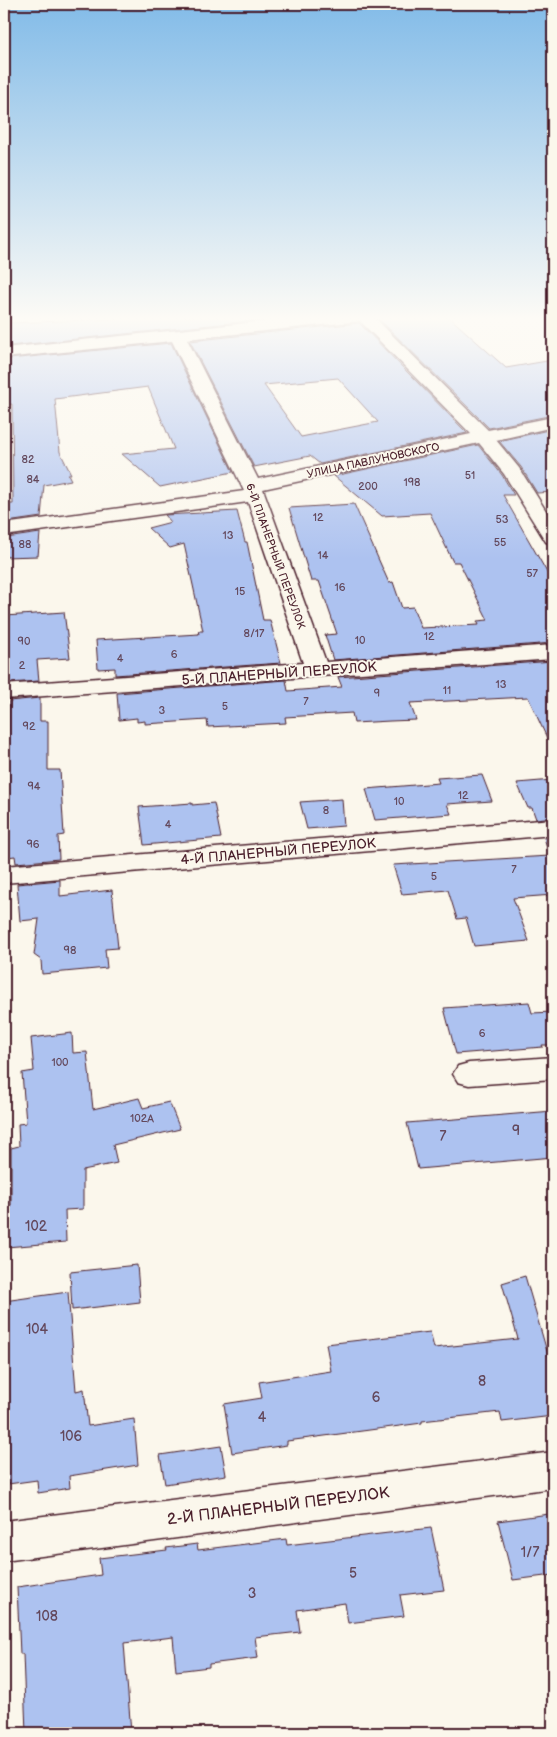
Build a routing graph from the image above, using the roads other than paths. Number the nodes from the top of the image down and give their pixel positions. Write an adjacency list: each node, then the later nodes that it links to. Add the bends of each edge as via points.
1 (208, 397): 5 (street, 6-Й ПЛАНЕРНЫЙ ПЕРЕУЛОК)
2 (444, 397): 4 (street)
3 (553, 422): 4 (street, УЛИЦА ПАВЛУНОВСКОГО)
4 (484, 437): 5 (street, УЛИЦА ПАВЛУНОВСКОГО); 7 (street, via 512,472)
5 (254, 490): 6 (street, УЛИЦА ПАВЛУНОВСКОГО, via 173,508); 9 (street, 6-Й ПЛАНЕРНЫЙ ПЕРЕУЛОК)
6 (4, 530)
7 (553, 538)
8 (553, 652): 9 (street, 5-Й ПЛАНЕРНЫЙ ПЕРЕУЛОК)
9 (317, 670): 10 (street, 5-Й ПЛАНЕРНЫЙ ПЕРЕУЛОК)
10 (4, 692)
11 (553, 827): 12 (street, 4-Й ПЛАНЕРНЫЙ ПЕРЕУЛОК)
12 (4, 874)
13 (553, 1068): 14 (street)
14 (469, 1074)
15 (553, 1470): 16 (street, 2-Й ПЛАНЕРНЫЙ ПЕРЕУЛОК)
16 (4, 1541)

